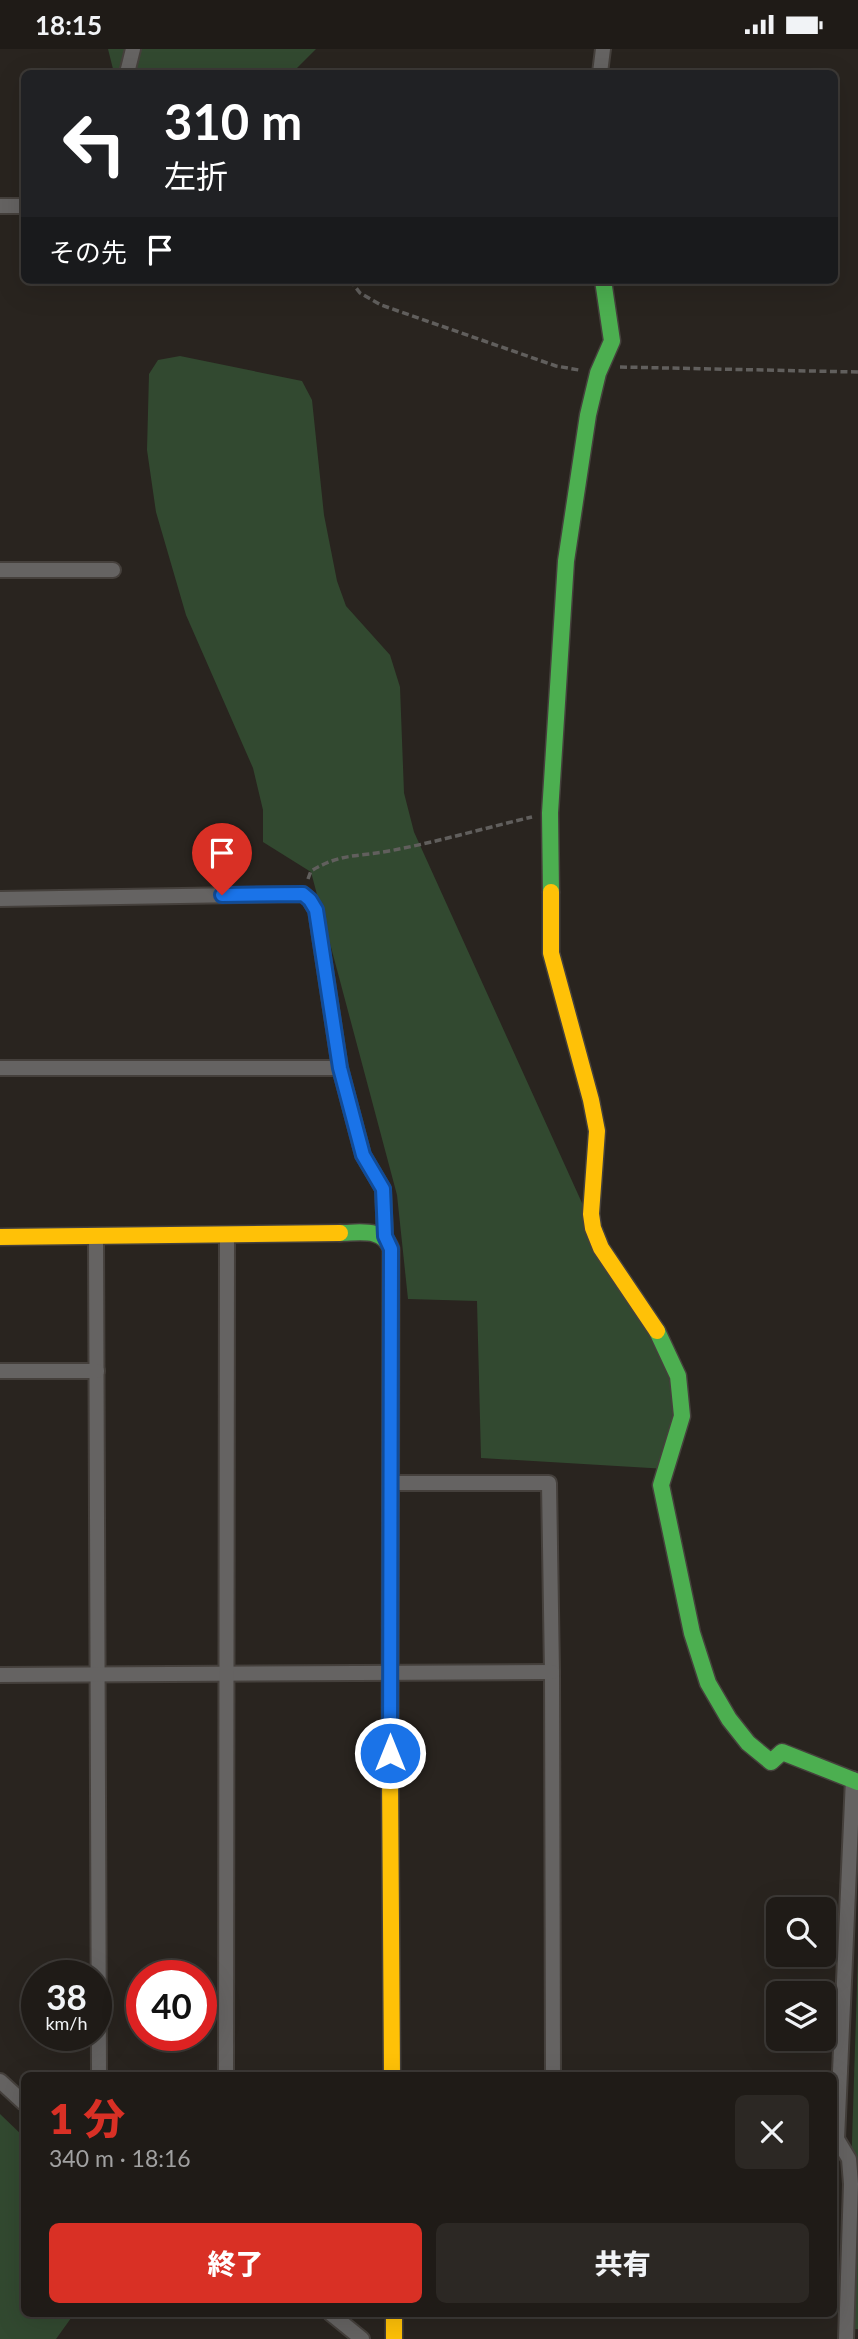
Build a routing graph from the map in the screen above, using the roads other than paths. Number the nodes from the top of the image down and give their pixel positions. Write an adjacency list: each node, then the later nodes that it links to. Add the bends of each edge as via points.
1 (133, 49): 3 (street)
2 (603, 49): 4 (street)
3 (128, 70)
4 (600, 70)
5 (0, 206): 6 (street)
6 (21, 206)
7 (604, 284): 25 (street, via 612,341 588,415 566,561 550,813 551,953 597,1131 590,1214 601,1248 659,1333 678,1376 682,1416 661,1485 692,1633 708,1683 748,1743 771,1762 782,1752)
8 (0, 570): 9 (street)
9 (113, 570)
10 (0, 899): 12 (street, via 303,894 316,910)
11 (0, 1068): 12 (street)
12 (340, 1068): 15 (street, via 363,1155 383,1189)
13 (227, 1234): 14 (street); 15 (street); 22 (street)
14 (96, 1236): 16 (street); 18 (street)
15 (385, 1236): 19 (street, via 391,1249)
16 (0, 1237)
17 (0, 1371): 18 (street)
18 (97, 1371): 24 (street)
19 (392, 1483): 20 (street, via 549,1483); 21 (street)
20 (552, 1671): 21 (street); 29 (street)
21 (389, 1672): 22 (street); 28 (street)
22 (226, 1674): 24 (street); 27 (street)
23 (0, 1675): 24 (street)
24 (98, 1675): 26 (street)
25 (855, 1781): 32 (street)
26 (99, 2072)
27 (226, 2072)
28 (392, 2072)
29 (553, 2072)
30 (0, 2081): 31 (street)
31 (21, 2100)
32 (837, 2103)
33 (837, 2142): 38 (street, via 849,2159 851,2184)
34 (335, 2317): 36 (street)
35 (394, 2317): 37 (street)
36 (362, 2339)
37 (394, 2339)
38 (846, 2339)

